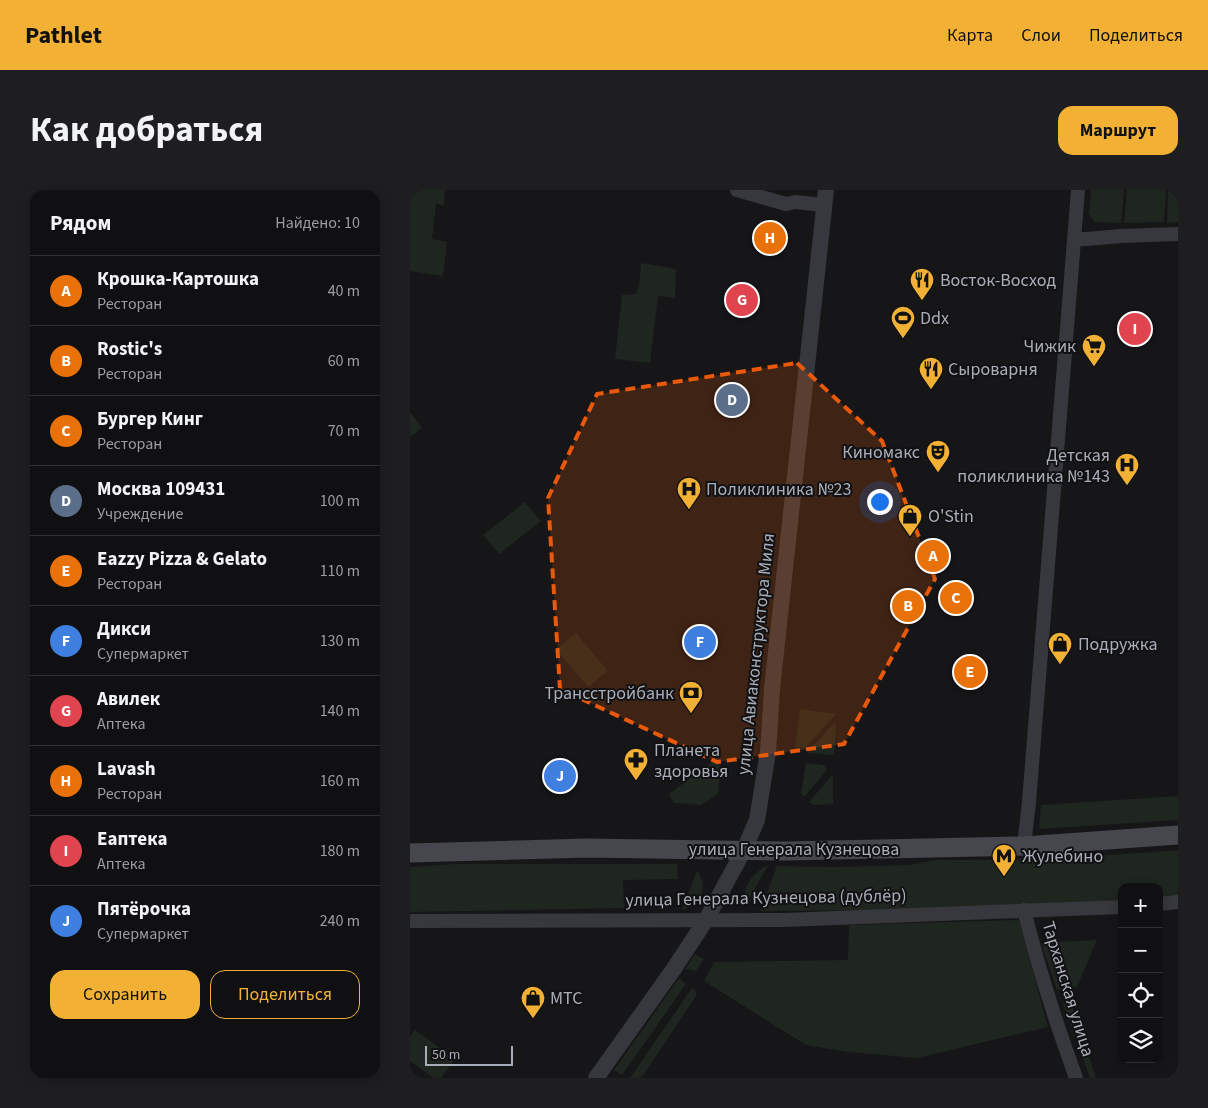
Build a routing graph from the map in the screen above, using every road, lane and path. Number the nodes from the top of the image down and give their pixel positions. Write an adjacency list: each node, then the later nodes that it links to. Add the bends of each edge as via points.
1 (738, 190): 3 (street, via 786,204)
2 (1078, 190): 5 (street)
3 (825, 198): 8 (street, улица Авиаконструктора Миля, via 768,752 757,820)
4 (1178, 234): 5 (street)
5 (1074, 240): 7 (street)
6 (1178, 835): 7 (main road, улица Генерала Кузнецова)
7 (1024, 846): 8 (main road, улица Генерала Кузнецова)
8 (744, 850): 9 (main road, улица Генерала Кузнецова, via 587,848); 14 (street, улица Авиаконструктора Миля)
9 (410, 853)
10 (1178, 902): 11 (street)
11 (1163, 904)
12 (1118, 907): 13 (street, улица Генерала Кузнецова (дублёр))
13 (1024, 910): 14 (street, улица Генерала Кузнецова (дублёр)); 17 (street, Тарханская улица, via 1061,1038)
14 (706, 920): 15 (street, улица Генерала Кузнецова (дублёр)); 16 (street, улица Авиаконструктора Миля)
15 (410, 921)
16 (596, 1078)
17 (1076, 1078)

